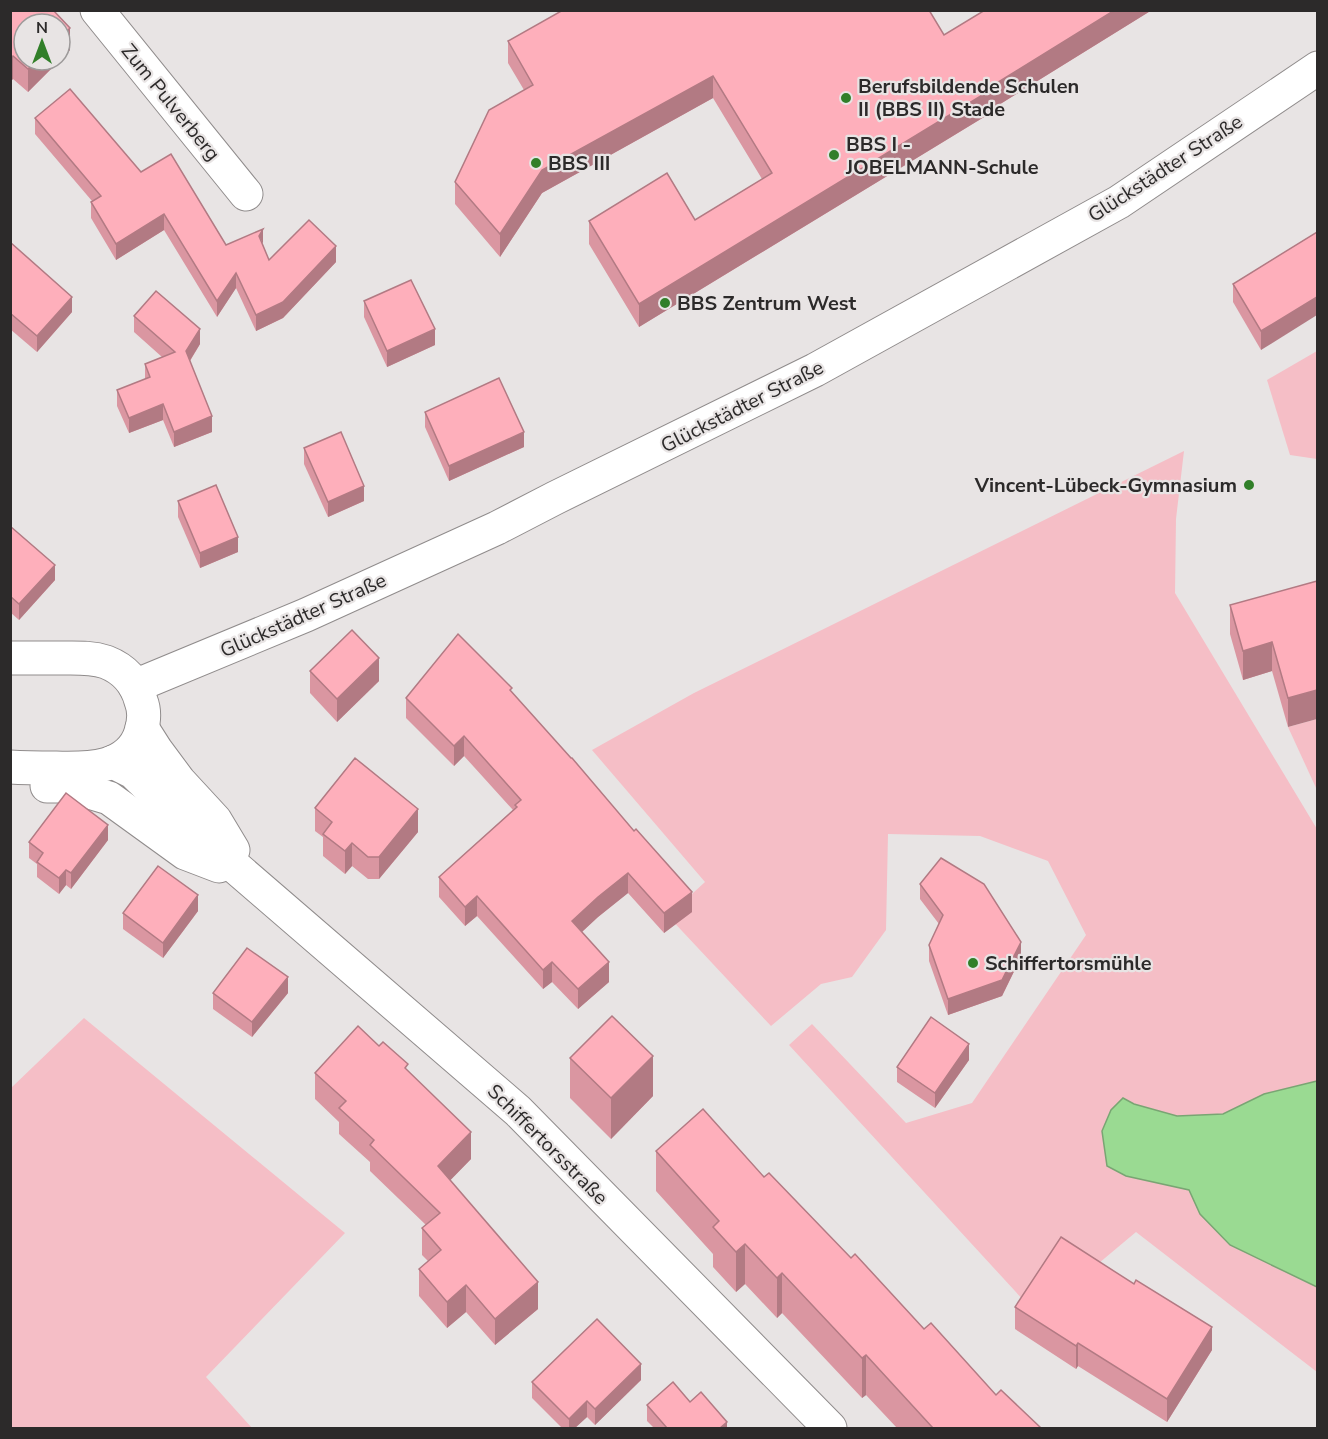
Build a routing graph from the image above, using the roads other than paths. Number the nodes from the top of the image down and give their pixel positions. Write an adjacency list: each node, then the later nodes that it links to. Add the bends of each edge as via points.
1 (97, 10): 3 (main road, Zum Pulverberg)
2 (1317, 68): 5 (main road, Glückstädter Straße, via 1119,202 815,370 487,533 306,615)
3 (246, 194)
4 (10, 658): 5 (main road, via 87,658 106,662 124,671)
5 (135, 686): 6 (main road, via 144,715)
6 (142, 728): 7 (main road, via 138,741); 10 (main road, Schiffertorsstraße, via 180,781 215,820)
7 (113, 762): 8 (main road, via 85,769); 10 (main road, Schiffertorsstraße, via 133,772)
8 (10, 767)
9 (10, 785): 10 (main road, via 69,786 109,798 185,853)
10 (249, 878): 11 (main road, Schiffertorsstraße, via 518,1111)
11 (830, 1428)

